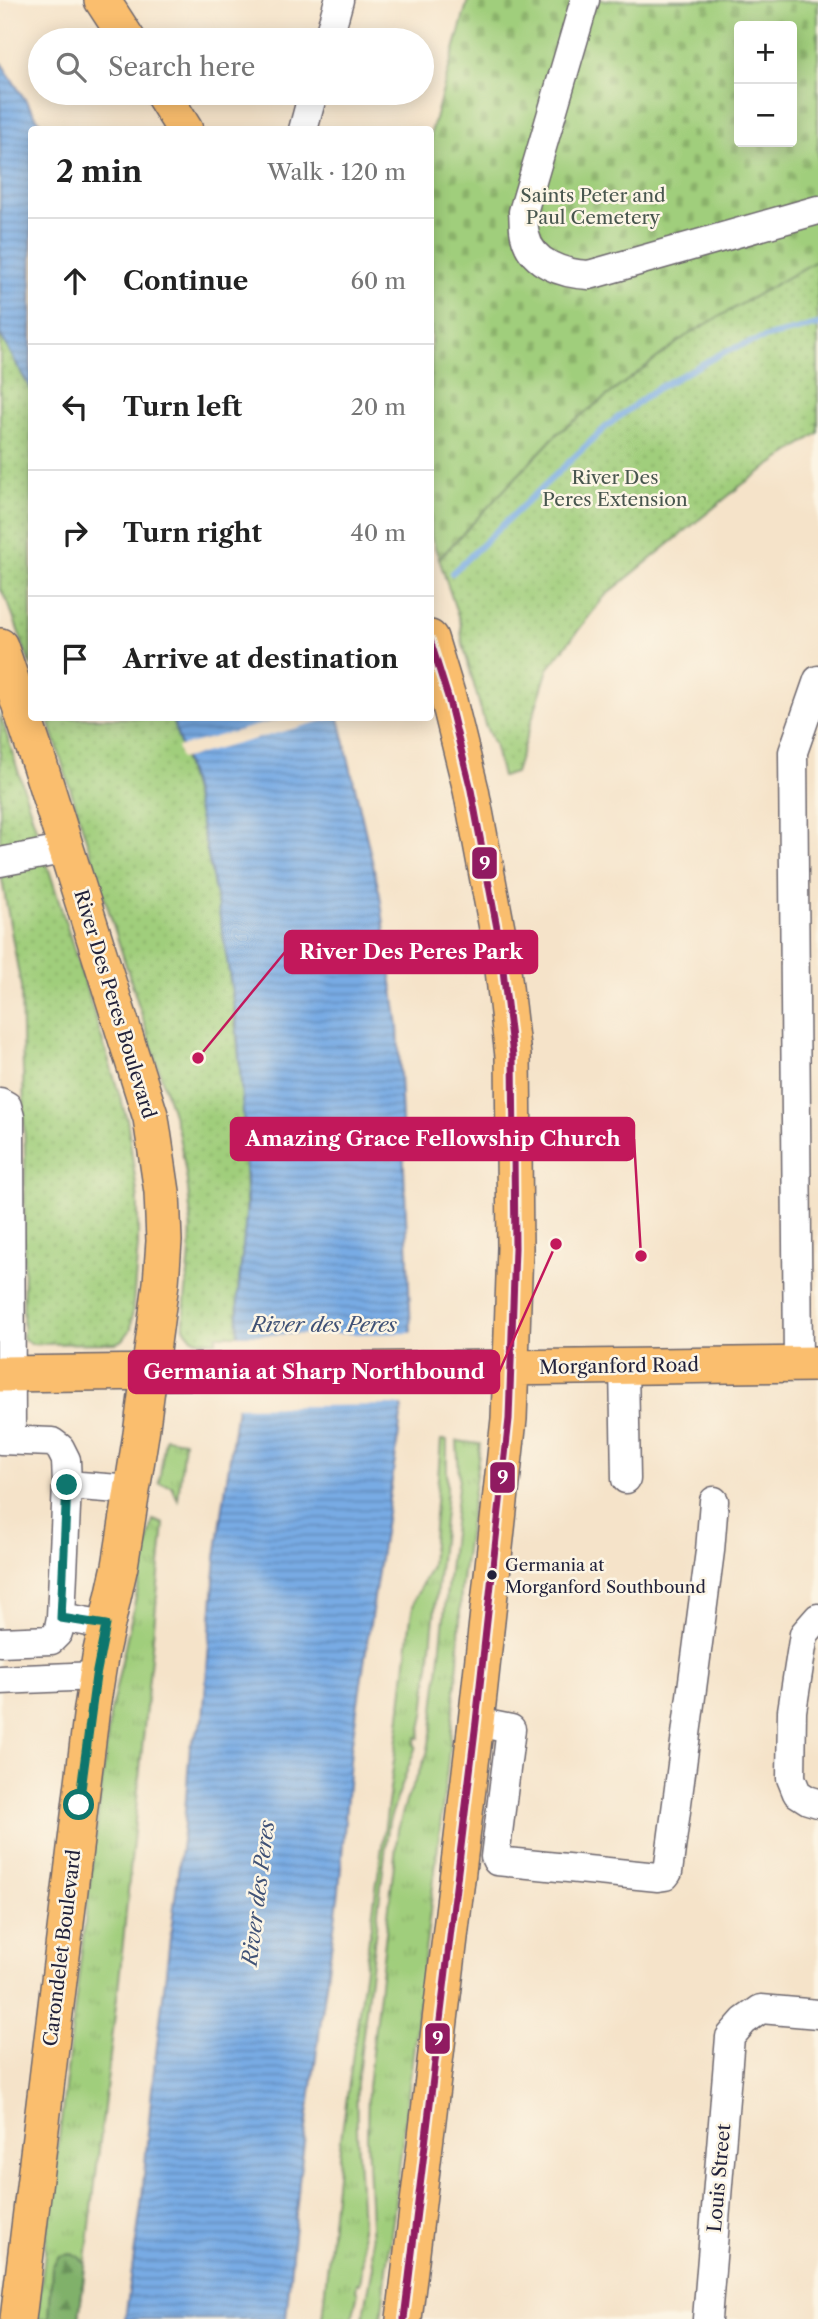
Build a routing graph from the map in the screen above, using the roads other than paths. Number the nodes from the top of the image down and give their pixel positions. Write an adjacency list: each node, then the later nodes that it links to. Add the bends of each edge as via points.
1 (102, 0): 4 (main road)
2 (339, 0): 5 (street)
3 (585, 0): 10 (street, via 523,212 525,237 535,254 551,267 589,275)
4 (120, 28)
5 (331, 28)
6 (169, 105): 8 (main road)
7 (310, 105): 9 (street)
8 (183, 126)
9 (304, 126)
10 (818, 210)
11 (0, 646): 14 (main road, River Des Peres Boulevard)
12 (434, 653): 19 (main road, via 468,776 489,880 513,1056)
13 (816, 683): 17 (street, via 793,752)
14 (67, 849): 15 (street); 20 (main road, River Des Peres Boulevard, via 155,1139 164,1241)
15 (0, 862)
16 (4, 1104): 21 (street, via 10,1116)
17 (808, 1364): 18 (main road, Morganford Road)
18 (624, 1366): 19 (main road, Morganford Road); 23 (street)
19 (512, 1367): 20 (main road, Morganford Road); 33 (main road)
20 (149, 1372): 21 (main road, Morganford Road); 25 (main road, Carondelet Boulevard)
21 (5, 1374): 22 (street)
22 (5, 1440): 24 (street, via 52,1442 66,1460)
23 (626, 1479)
24 (67, 1485): 25 (street); 27 (street)
25 (132, 1490): 28 (main road, Carondelet Boulevard)
26 (714, 1501): 36 (street, via 668,1872 658,1877)
27 (61, 1618): 28 (street); 30 (street, via 51,1640)
28 (106, 1625): 31 (main road, Carondelet Boulevard)
29 (811, 1626): 34 (street, via 792,1711 791,1778)
30 (0, 1642)
31 (96, 1676): 32 (street); 38 (main road, Carondelet Boulevard)
32 (0, 1680)
33 (476, 1722): 35 (main road); 36 (street, via 511,1728)
34 (808, 1798)
35 (459, 1856): 36 (street); 39 (main road)
36 (497, 1861)
37 (818, 2014): 40 (street, Louis Street, via 761,2009 730,2038)
38 (18, 2319)
39 (404, 2319)
40 (707, 2319)

